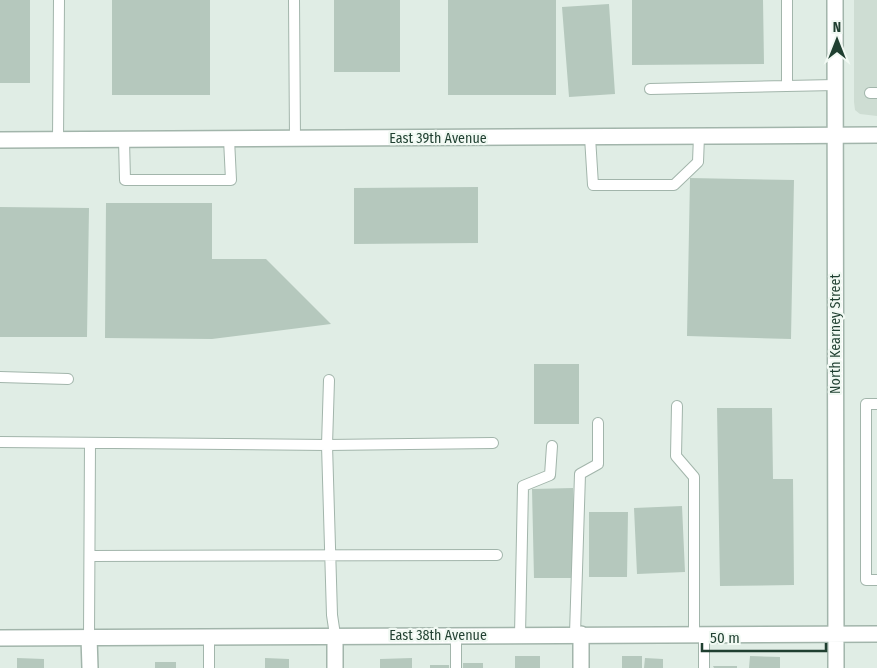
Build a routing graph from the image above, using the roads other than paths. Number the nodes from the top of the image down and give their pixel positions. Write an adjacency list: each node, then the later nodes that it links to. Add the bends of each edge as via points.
1 (59, 0): 15 (lane)
2 (294, 0): 12 (lane)
3 (787, 0): 6 (lane)
4 (835, 0): 5 (street, North Kearney Street)
5 (835, 85): 6 (lane); 8 (street, North Kearney Street)
6 (788, 86): 7 (lane)
7 (650, 88)
8 (835, 135): 9 (street, East 39th Avenue); 10 (street, East 39th Avenue); 34 (street, North Kearney Street)
9 (877, 135)
10 (699, 136): 11 (street, East 39th Avenue); 11 (lane, via 698,162 674,185 592,185)
11 (590, 137): 12 (street, East 39th Avenue)
12 (295, 138): 13 (street, East 39th Avenue)
13 (229, 139): 16 (street, East 39th Avenue); 16 (lane, via 231,180 125,180)
14 (0, 140): 15 (street, East 39th Avenue)
15 (58, 140): 16 (street, East 39th Avenue)
16 (124, 140)
17 (0, 377): 18 (lane)
18 (68, 379)
19 (329, 380): 26 (lane)
20 (877, 404): 31 (lane, via 866,404 866,580)
21 (677, 406): 33 (lane, via 676,456 694,477)
22 (598, 423): 32 (lane, via 598,464 580,474)
23 (0, 442): 24 (lane)
24 (90, 443): 26 (lane); 29 (lane)
25 (493, 443): 26 (lane)
26 (327, 445): 30 (lane)
27 (552, 446): 38 (lane, via 550,475 523,486)
28 (497, 555): 30 (lane)
29 (90, 556): 30 (lane); 40 (lane)
30 (330, 556): 36 (lane)
31 (877, 580)
32 (578, 634): 33 (street, East 38th Avenue); 38 (street, East 38th Avenue); 46 (street)
33 (699, 634): 34 (street, East 38th Avenue); 47 (lane)
34 (836, 634): 35 (street, East 38th Avenue); 48 (street, North Kearney Street)
35 (877, 634)
36 (335, 635): 37 (street, East 38th Avenue); 39 (street, East 38th Avenue); 44 (street)
37 (456, 635): 38 (street, East 38th Avenue); 45 (lane)
38 (520, 635)
39 (209, 636): 40 (street, East 38th Avenue); 43 (lane)
40 (89, 637): 41 (street, East 38th Avenue); 42 (street)
41 (0, 638)
42 (90, 668)
43 (209, 668)
44 (335, 668)
45 (456, 668)
46 (581, 668)
47 (704, 668)
48 (836, 668)

